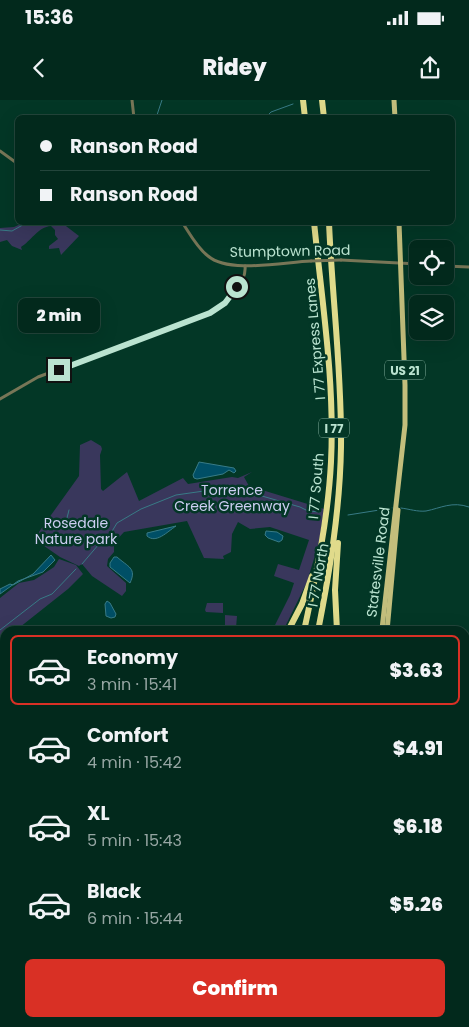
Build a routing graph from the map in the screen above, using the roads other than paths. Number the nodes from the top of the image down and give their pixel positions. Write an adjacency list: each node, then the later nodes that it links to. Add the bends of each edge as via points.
1 (132, 100): 5 (street)
2 (303, 100): 6 (highway)
3 (322, 100): 7 (highway)
4 (394, 100): 8 (main road)
5 (134, 115)
6 (305, 115)
7 (324, 115)
8 (395, 115)
9 (0, 151): 10 (street)
10 (15, 162)
11 (184, 225): 20 (street, Stumptown Road, via 208,256)
12 (316, 225): 28 (highway, I 77 South / I 77, via 331,410 331,472)
13 (316, 225): 30 (highway, I 77 Express Lanes / I 77, via 333,389 334,456 327,530)
14 (330, 225): 27 (highway, I 77 North / I 77, via 343,413)
15 (330, 225): 33 (highway, I 77 Express Lanes / I 77, via 341,448 335,537)
16 (399, 225): 17 (main road, Statesville Road / US 21)
17 (401, 263): 18 (street, Stumptown Road); 19 (street, Stumptown Road, bridge, via 311,260); 26 (main road, Statesville Road / US 21, via 406,401)
18 (409, 263)
19 (255, 265): 21 (street, Stumptown Road); 24 (street, via 249,267)
20 (233, 266): 21 (street, Stumptown Road); 24 (street, via 243,270)
21 (245, 266): 24 (street)
22 (454, 267): 23 (street)
23 (469, 268)
24 (244, 277): 25 (street, via 229,299 213,312 38,377)
25 (0, 399)
26 (398, 494): 35 (main road, Statesville Road / US 21); 36 (main road, Statesville Road / US 21, via 390,543)
27 (338, 530): 32 (highway, I 77 North / I 77); 34 (highway)
28 (323, 537): 29 (highway, via 309,586); 31 (highway, I 77 South / I 77)
29 (290, 626)
30 (306, 626)
31 (306, 626)
32 (320, 626)
33 (320, 626)
34 (336, 626)
35 (384, 626)
36 (385, 626)

